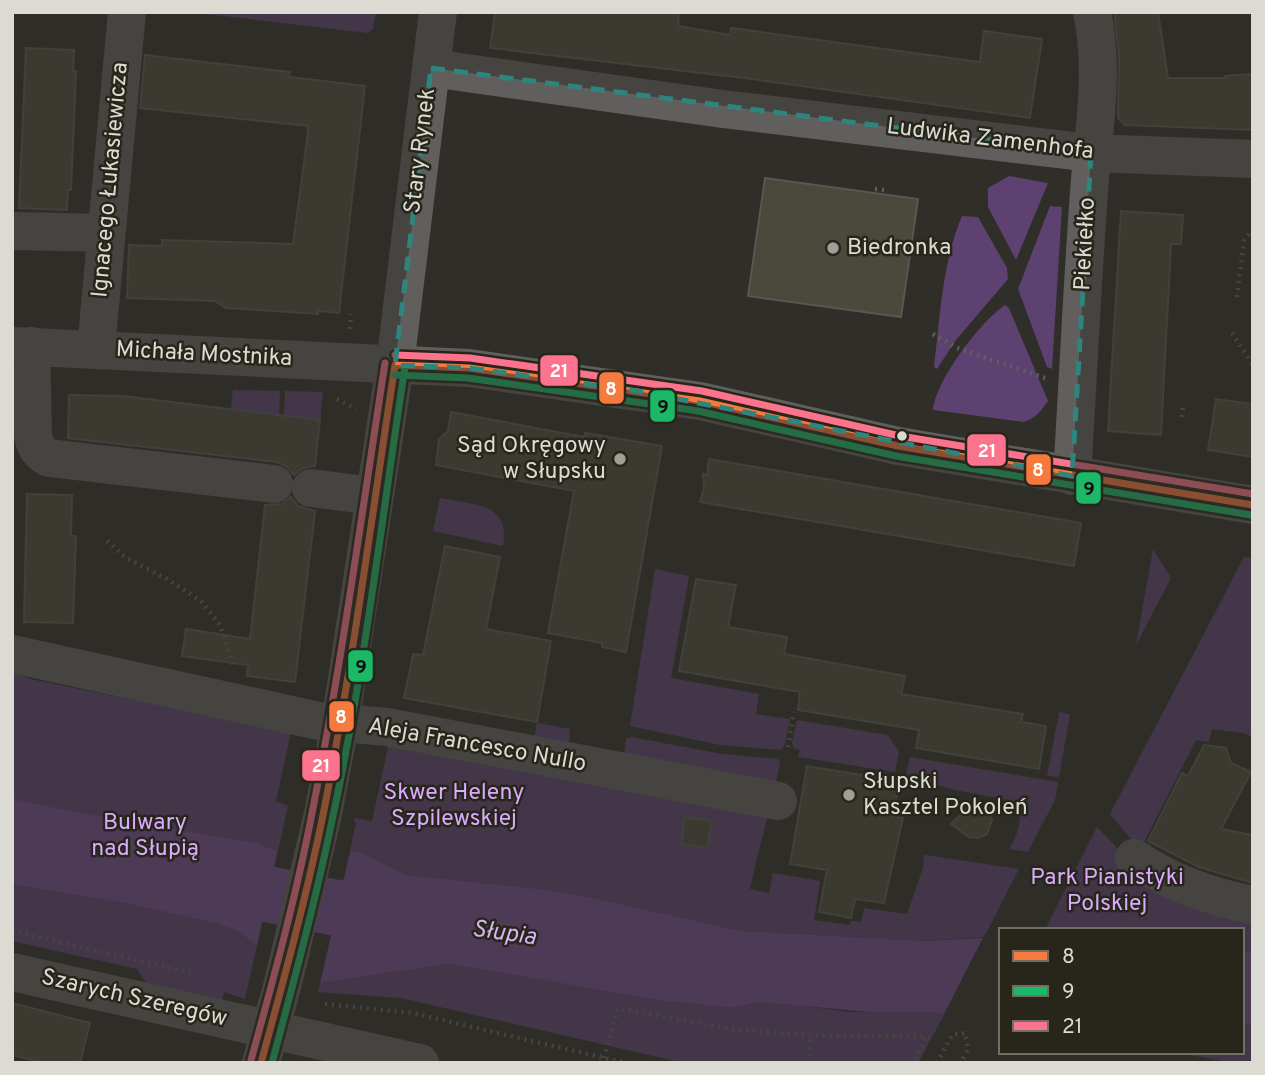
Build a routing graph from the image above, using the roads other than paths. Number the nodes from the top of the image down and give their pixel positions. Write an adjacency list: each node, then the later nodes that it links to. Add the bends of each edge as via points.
1 (127, 12): 9 (street, Ignacego Łukasiewicza)
2 (438, 12): 4 (street)
3 (1092, 12): 6 (street, Piekiełko, via 1099,85)
4 (431, 68): 5 (street, Stary Rynek); 12 (street, Stary Rynek)
5 (728, 109): 6 (street, Ludwika Zamenhofa)
6 (1091, 153): 7 (street, Ludwika Zamenhofa); 13 (street, Piekiełko)
7 (1253, 159)
8 (12, 231): 9 (street)
9 (106, 233): 11 (street, Ignacego Łukasiewicza)
10 (22, 346): 11 (street, Michała Mostnika); 14 (street, via 33,435 44,456)
11 (96, 349): 12 (street, Michała Mostnika)
12 (395, 365): 13 (street, Michała Mostnika, via 469,368 700,401 898,446); 16 (street, Stary Rynek)
13 (1072, 476): 17 (street, Michała Mostnika)
14 (274, 484)
15 (311, 488): 16 (street)
16 (374, 496): 19 (street, Stary Rynek)
17 (1253, 505)
18 (12, 654): 19 (street, Aleja Francesco Nullo)
19 (340, 724): 20 (street, Aleja Francesco Nullo, via 387,727); 24 (street, Stary Rynek, via 298,993)
20 (778, 801)
21 (1134, 858): 22 (street, via 1202,892)
22 (1253, 905)
23 (12, 972): 24 (street, Szarych Szeregów)
24 (266, 1047): 25 (street, Szarych Szeregów)
25 (420, 1063)

